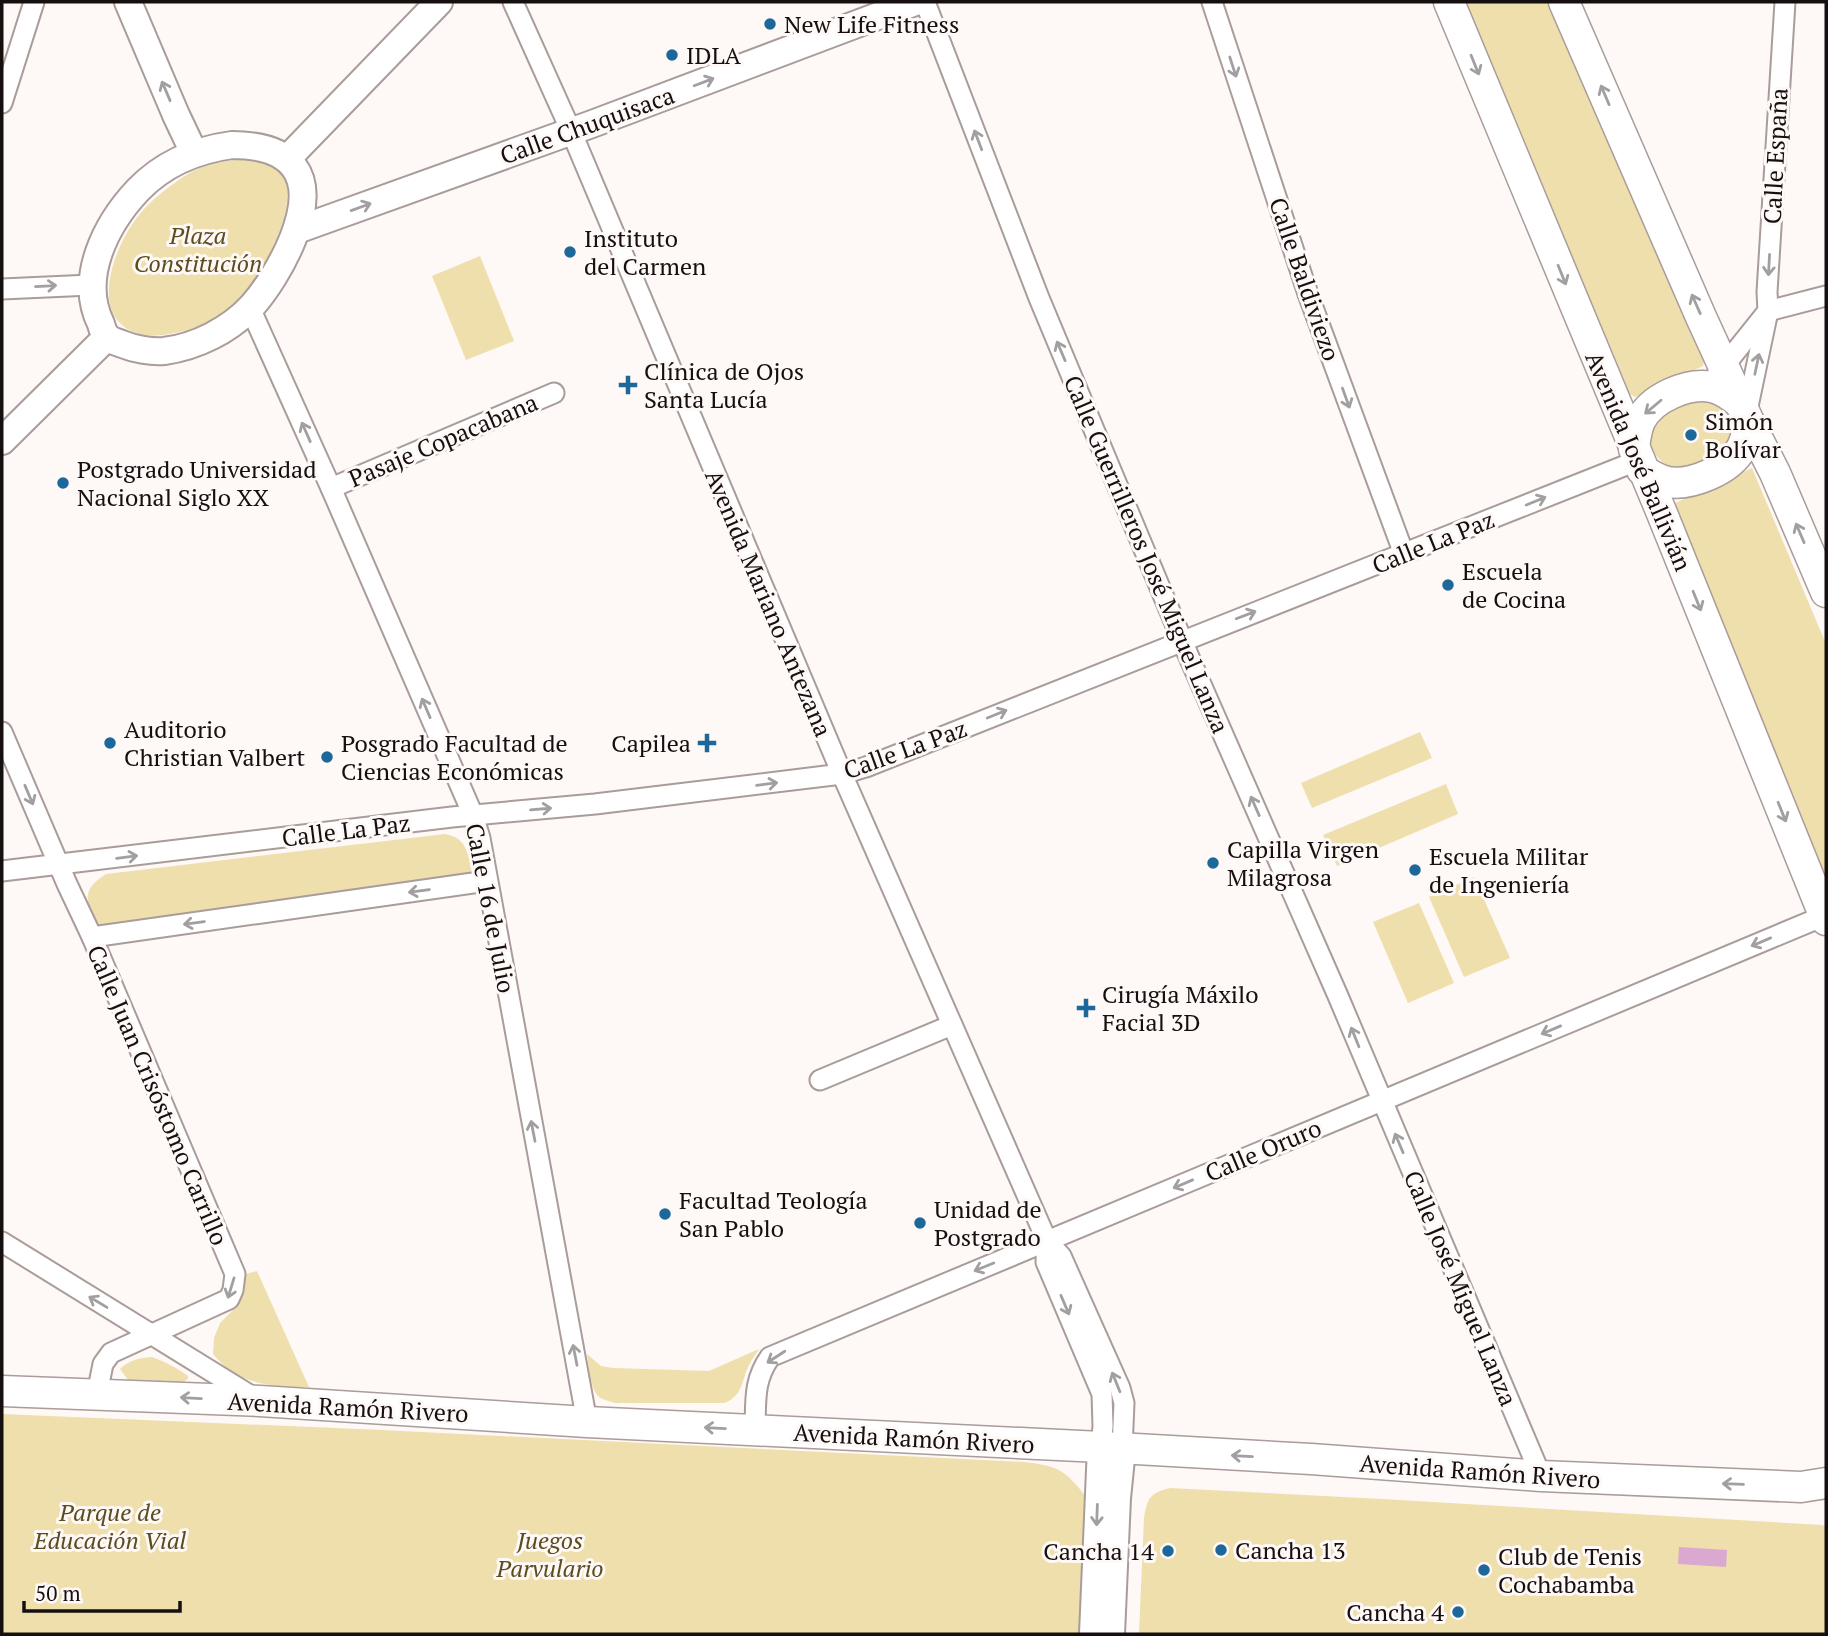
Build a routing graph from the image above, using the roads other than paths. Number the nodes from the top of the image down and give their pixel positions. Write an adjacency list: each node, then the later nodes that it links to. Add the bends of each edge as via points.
1 (34, 2): 11 (street)
2 (128, 2): 13 (main road, one-way to 2)
3 (439, 2): 14 (main road)
4 (513, 2): 12 (street, Avenida Mariano Antezana)
5 (915, 2): 12 (main road, Calle Chuquisaca, one-way to 5)
6 (925, 2): 31 (street, Calle Guerrilleros José Miguel Lanza, one-way to 6, via 1039,299)
7 (1212, 2): 29 (street, Calle Baldiviezo, one-way to 29, via 1308,295)
8 (1449, 2): 27 (main road, Avenida José Ballivián, one-way to 27)
9 (1564, 2): 22 (main road, one-way to 9)
10 (1785, 2): 20 (street, Calle España, one-way to 20)
11 (2, 103)
12 (571, 131): 15 (main road, Calle Chuquisaca, one-way to 12); 33 (street, Avenida Mariano Antezana)
13 (194, 153): 14 (main road, via 253,145); 16 (main road, via 155,175 122,210 105,238)
14 (287, 159): 15 (main road, via 300,179)
15 (296, 230): 19 (main road, via 281,264)
16 (91, 285): 17 (street, one-way to 16); 21 (main road, via 96,315)
17 (2, 289)
18 (1826, 296): 20 (street)
19 (250, 308): 21 (main road, via 196,344 162,351 130,348); 28 (street, Calle 16 de Julio, one-way to 19)
20 (1768, 311): 22 (street); 25 (street, one-way to 20)
21 (107, 337): 26 (main road)
22 (1724, 366): 23 (street); 25 (main road)
23 (1695, 386): 25 (main road, via 1732,396); 27 (main road, one-way to 27, via 1651,406 1641,419 1636,433)
24 (554, 393): 28 (street, Pasaje Copacabana)
25 (1745, 415): 27 (main road, via 1746,438 1740,452 1708,475 1670,482 1656,478); 30 (main road, one-way to 25)
26 (2, 442)
27 (1639, 460): 29 (street, Calle La Paz, one-way to 27); 38 (main road, Avenida José Ballivián, one-way to 38)
28 (331, 488): 34 (street, Calle 16 de Julio, one-way to 28)
29 (1404, 554): 31 (street, Calle La Paz, one-way to 29)
30 (1826, 592)
31 (1182, 640): 33 (street, Calle La Paz, one-way to 31); 42 (street, Calle Guerrilleros José Miguel Lanza, one-way to 31)
32 (2, 732): 35 (street, Calle Juan Crisóstomo Carrillo, one-way to 35)
33 (842, 774): 34 (street, Calle La Paz, one-way to 33); 40 (street, Avenida Mariano Antezana)
34 (473, 815): 35 (street, Calle La Paz, one-way to 34); 37 (street, Calle 16 de Julio)
35 (59, 865): 36 (street, Calle La Paz); 39 (street, Calle Juan Crisóstomo Carrillo)
36 (2, 871)
37 (487, 881): 39 (street, one-way to 39); 49 (street, Calle 16 de Julio, one-way to 37)
38 (1826, 917): 42 (street, Calle Oruro, one-way to 42)
39 (92, 937): 45 (street, Calle Juan Crisóstomo Carrillo, one-way to 45, via 235,1274 229,1299)
40 (952, 1025): 41 (street); 43 (street, Avenida Mariano Antezana)
41 (820, 1080)
42 (1381, 1100): 43 (street, Calle Oruro, one-way to 43); 52 (street, Calle José Miguel Lanza, one-way to 42)
43 (1047, 1241): 50 (street, Calle Oruro, one-way to 50, via 770,1357 757,1384); 51 (street, Avenida Mariano Antezana, via 1046,1262 1102,1394 1103,1426)
44 (2, 1242): 45 (street, one-way to 44)
45 (151, 1334): 47 (street, Calle Juan Crisóstomo Carrillo, via 111,1353 103,1364); 48 (street)
46 (2, 1391): 47 (main road, Avenida Ramón Rivero)
47 (97, 1394): 48 (main road, Avenida Ramón Rivero, one-way to 47)
48 (260, 1401): 49 (main road, Avenida Ramón Rivero)
49 (587, 1422): 50 (main road, Avenida Ramón Rivero, one-way to 49)
50 (755, 1430): 51 (main road, Avenida Ramón Rivero)
51 (1112, 1448): 52 (main road, Avenida Ramón Rivero, one-way to 51); 54 (main road, Avenida Mariano Antezana, one-way to 54); 55 (main road, Avenida Mariano Antezana, via 1117,1498)
52 (1541, 1476): 53 (main road, Avenida Ramón Rivero, one-way to 52)
53 (1818, 1488)
54 (1093, 1634)
55 (1111, 1634)

